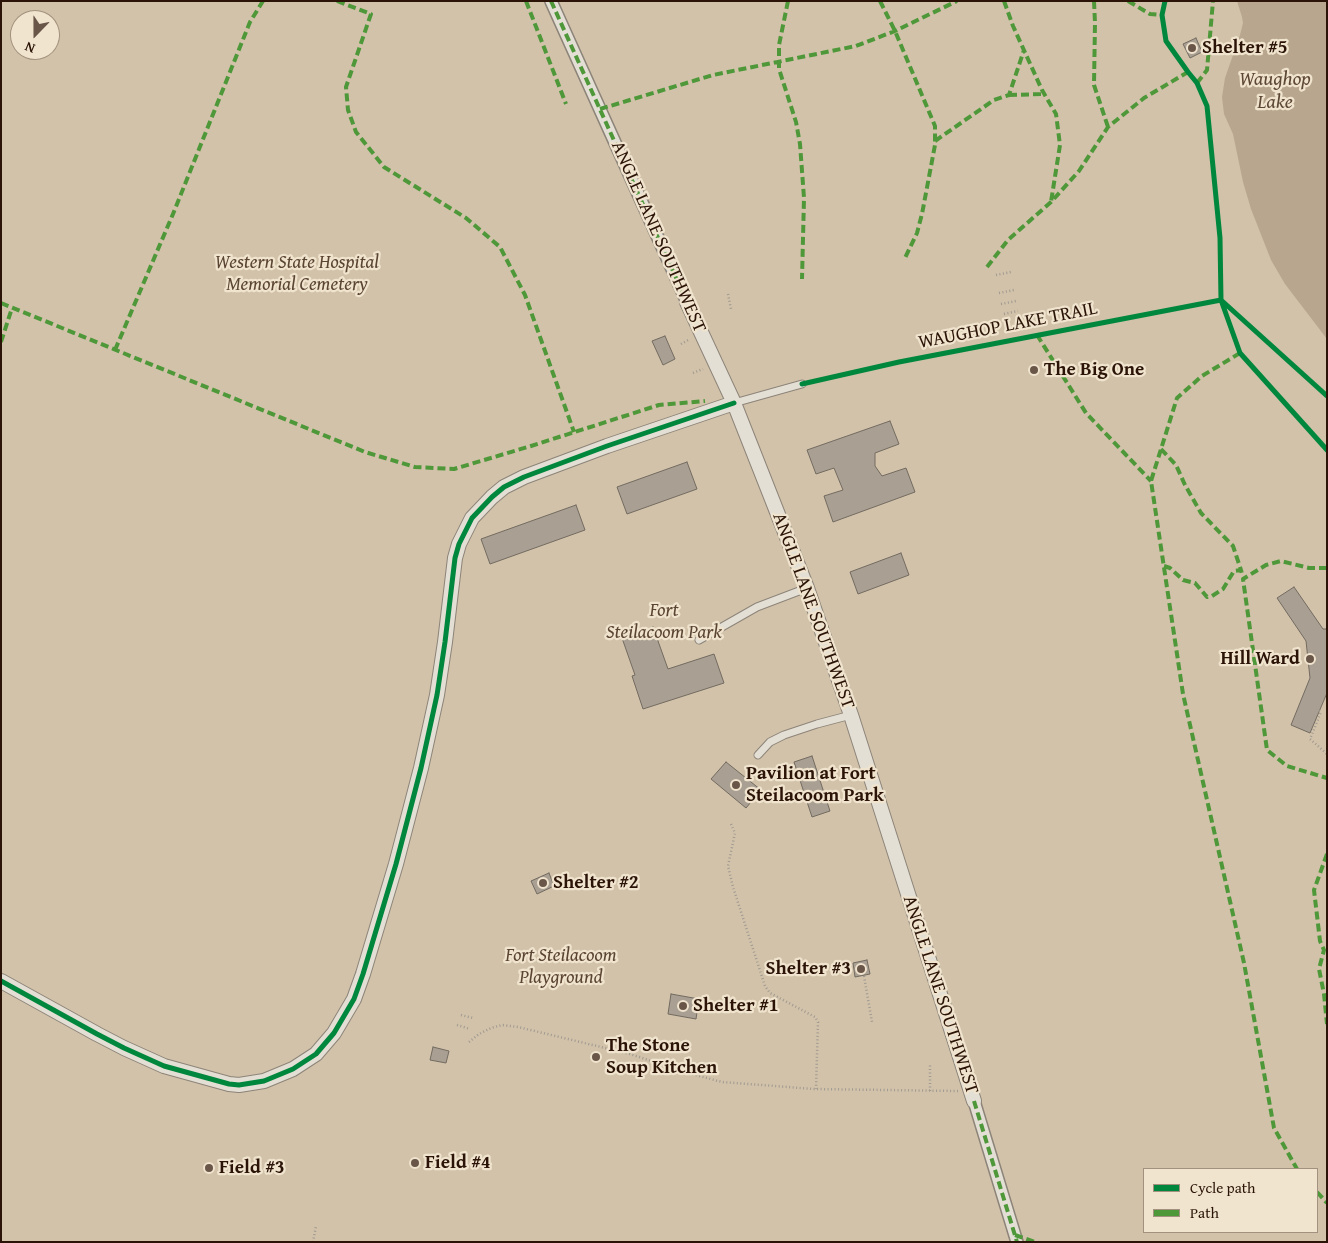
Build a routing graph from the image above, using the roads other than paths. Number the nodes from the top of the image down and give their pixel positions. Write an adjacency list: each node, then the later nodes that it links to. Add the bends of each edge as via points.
1 (551, 1): 2 (street, ANGLE LANE SOUTHWEST)
2 (687, 302): 4 (street, ANGLE LANE SOUTHWEST)
3 (802, 384): 4 (lane)
4 (734, 404): 5 (street, ANGLE LANE SOUTHWEST); 9 (street, via 524,477 492,497 472,518 459,544 437,695 396,864 354,999 334,1033 316,1054 294,1069 264,1081 229,1084 164,1066 124,1048)
5 (806, 588): 6 (lane, via 757,607); 7 (street, ANGLE LANE SOUTHWEST)
6 (699, 640)
7 (851, 715): 8 (lane, via 784,735 770,742); 10 (street, ANGLE LANE SOUTHWEST)
8 (758, 755)
9 (1, 981)
10 (972, 1096): 11 (street, ANGLE LANE SOUTHWEST)
11 (1017, 1242)

